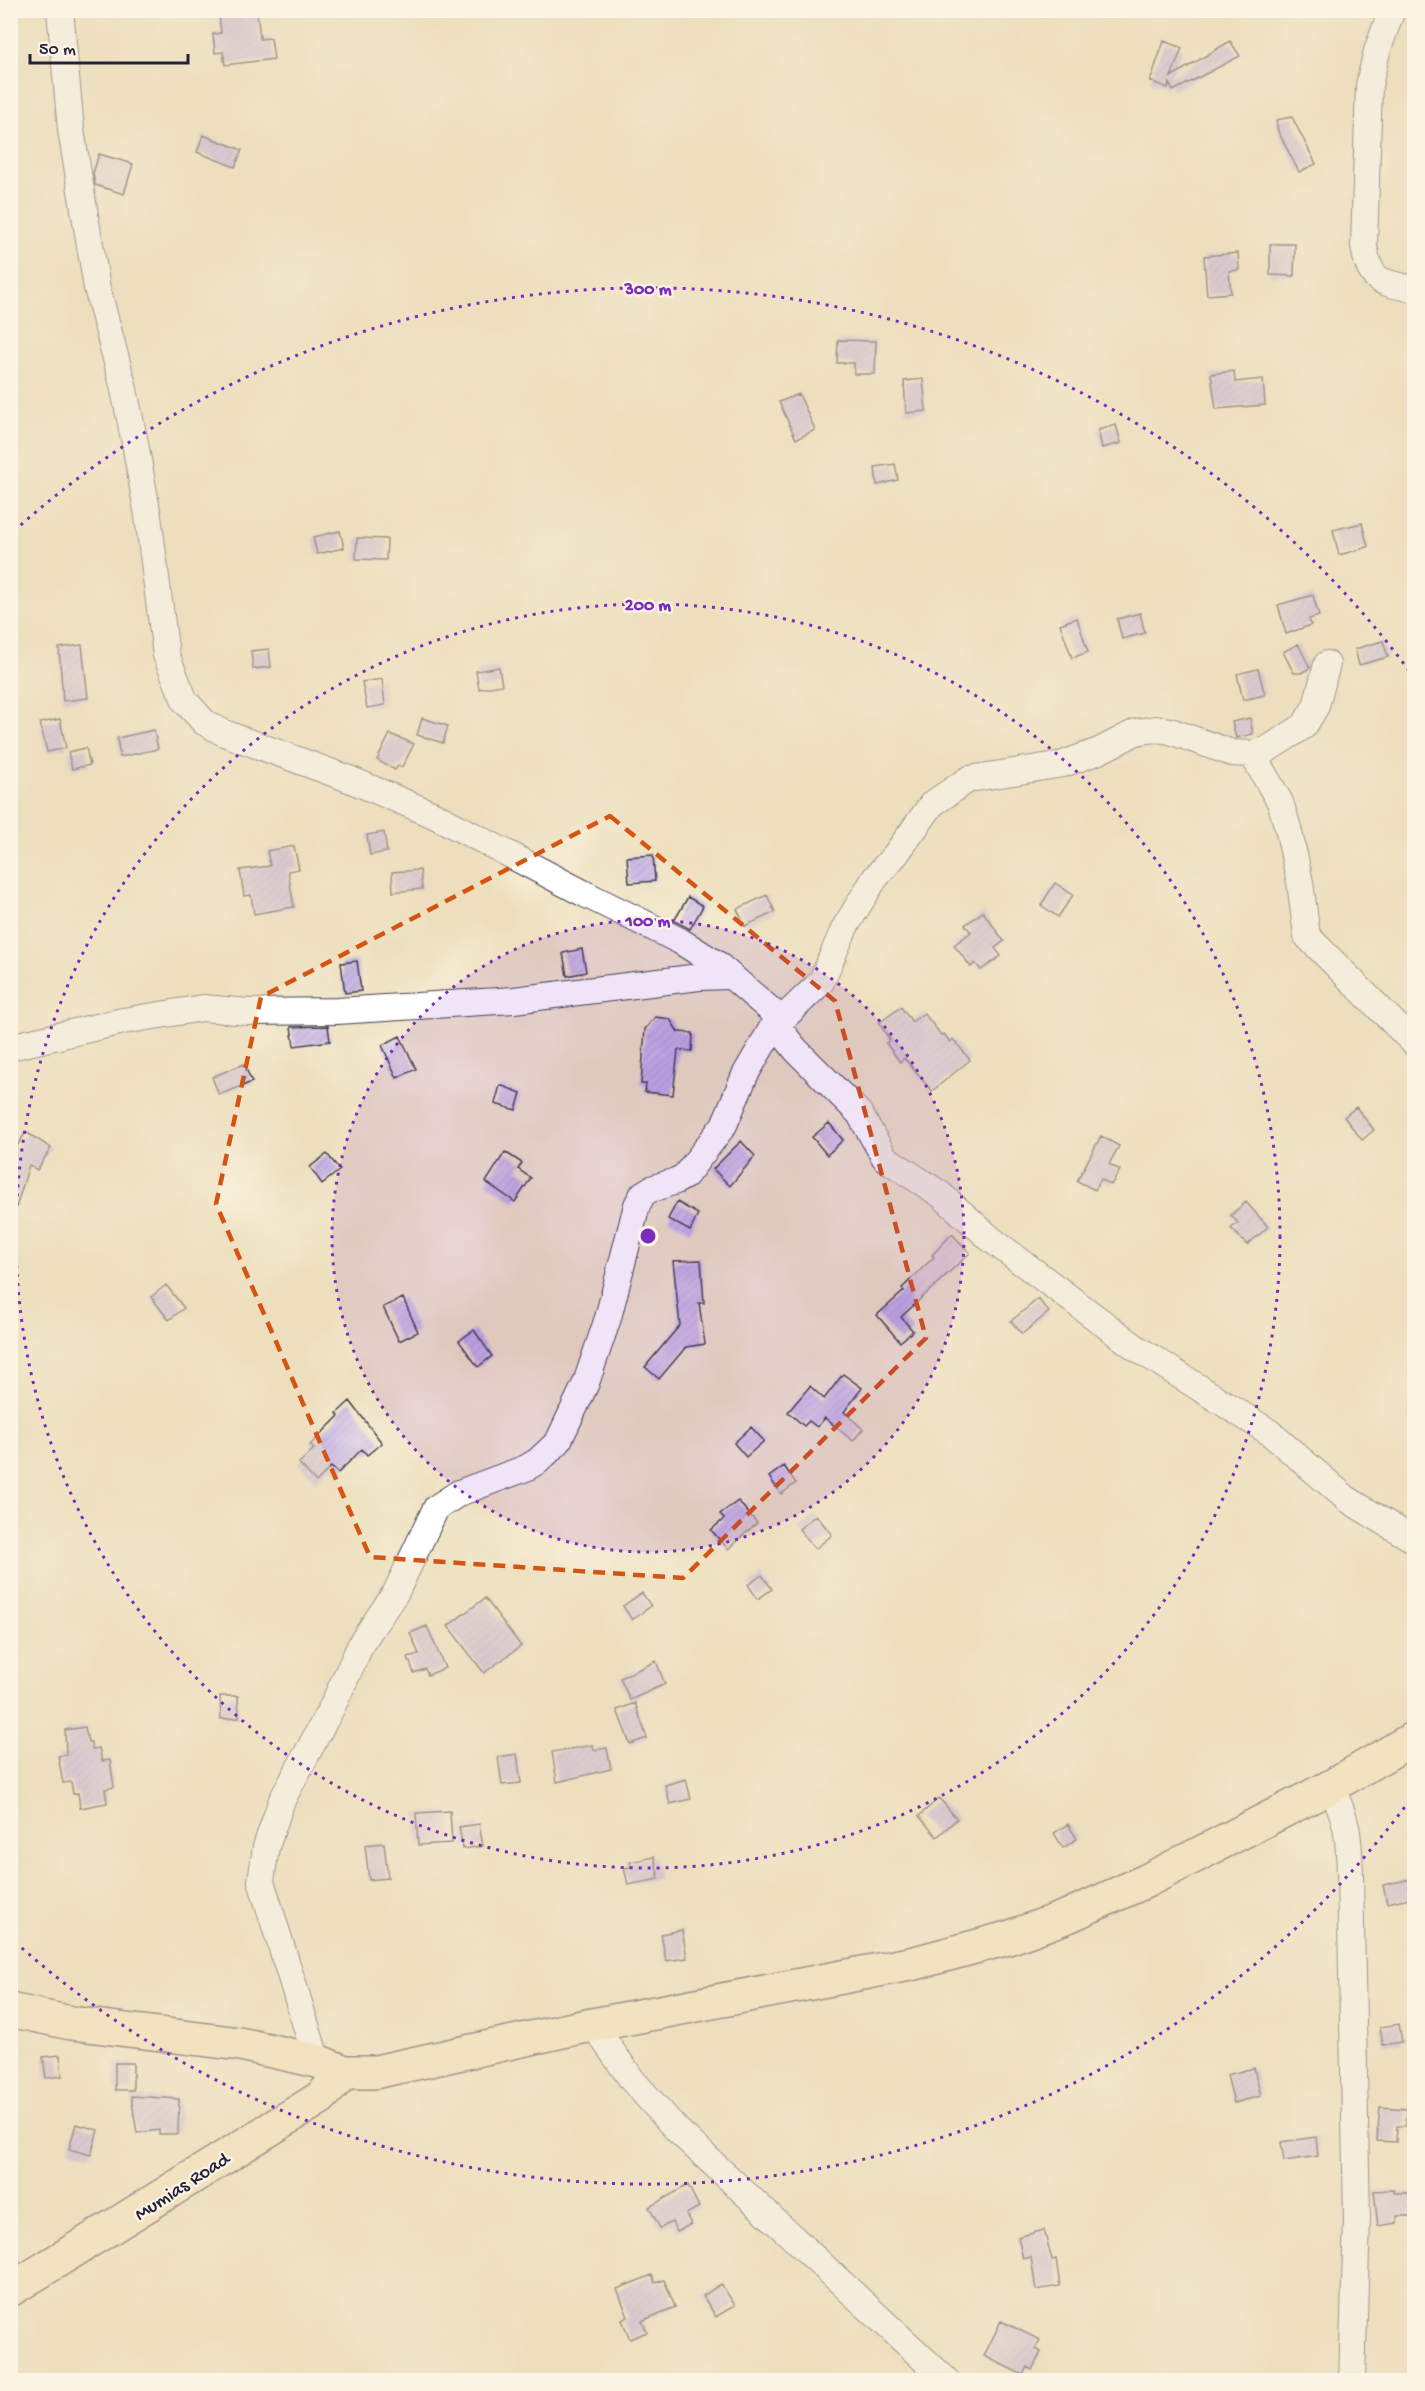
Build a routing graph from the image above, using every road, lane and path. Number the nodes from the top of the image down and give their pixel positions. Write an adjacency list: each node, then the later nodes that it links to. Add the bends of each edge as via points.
1 (60, 10): 6 (street, via 71,130 97,288 135,442 166,655 185,701 204,722 224,733 434,815 680,941)
2 (1392, 10): 3 (street, via 1369,85 1364,246 1369,270 1377,280)
3 (1414, 289)
4 (1327, 664): 5 (street, via 1316,706 1304,726 1266,750)
5 (1252, 754): 7 (street, via 1232,753 1156,729 1136,732 1064,764 969,779 924,812 857,906 821,982); 8 (street, via 1280,802 1288,828 1302,889 1307,936)
6 (730, 976): 7 (street); 9 (street, via 514,1000 337,1011 203,1008 123,1021)
7 (778, 1022): 10 (street, via 796,1050 859,1113 885,1158 940,1194 1000,1247 1135,1347 1269,1432 1347,1499); 15 (street, via 746,1075 724,1125 686,1176 651,1189 640,1199 608,1318 586,1383 558,1442 526,1468 459,1493 436,1508 396,1592 362,1642 333,1706 282,1800 266,1847 261,1881)
8 (1414, 1043)
9 (10, 1047)
10 (1414, 1540)
11 (1414, 1738): 12 (street)
12 (1330, 1787): 14 (street, via 1146,1881 1008,1938 915,1963); 18 (street, via 1342,1808 1350,1874 1357,2219)
13 (10, 2010): 15 (street, via 71,2023 240,2044)
14 (594, 2026): 15 (street, via 375,2072); 17 (street, via 633,2081 677,2130)
15 (331, 2066): 16 (street, Mumias Road, via 320,2098)
16 (10, 2290)
17 (946, 2380)
18 (1352, 2380)

